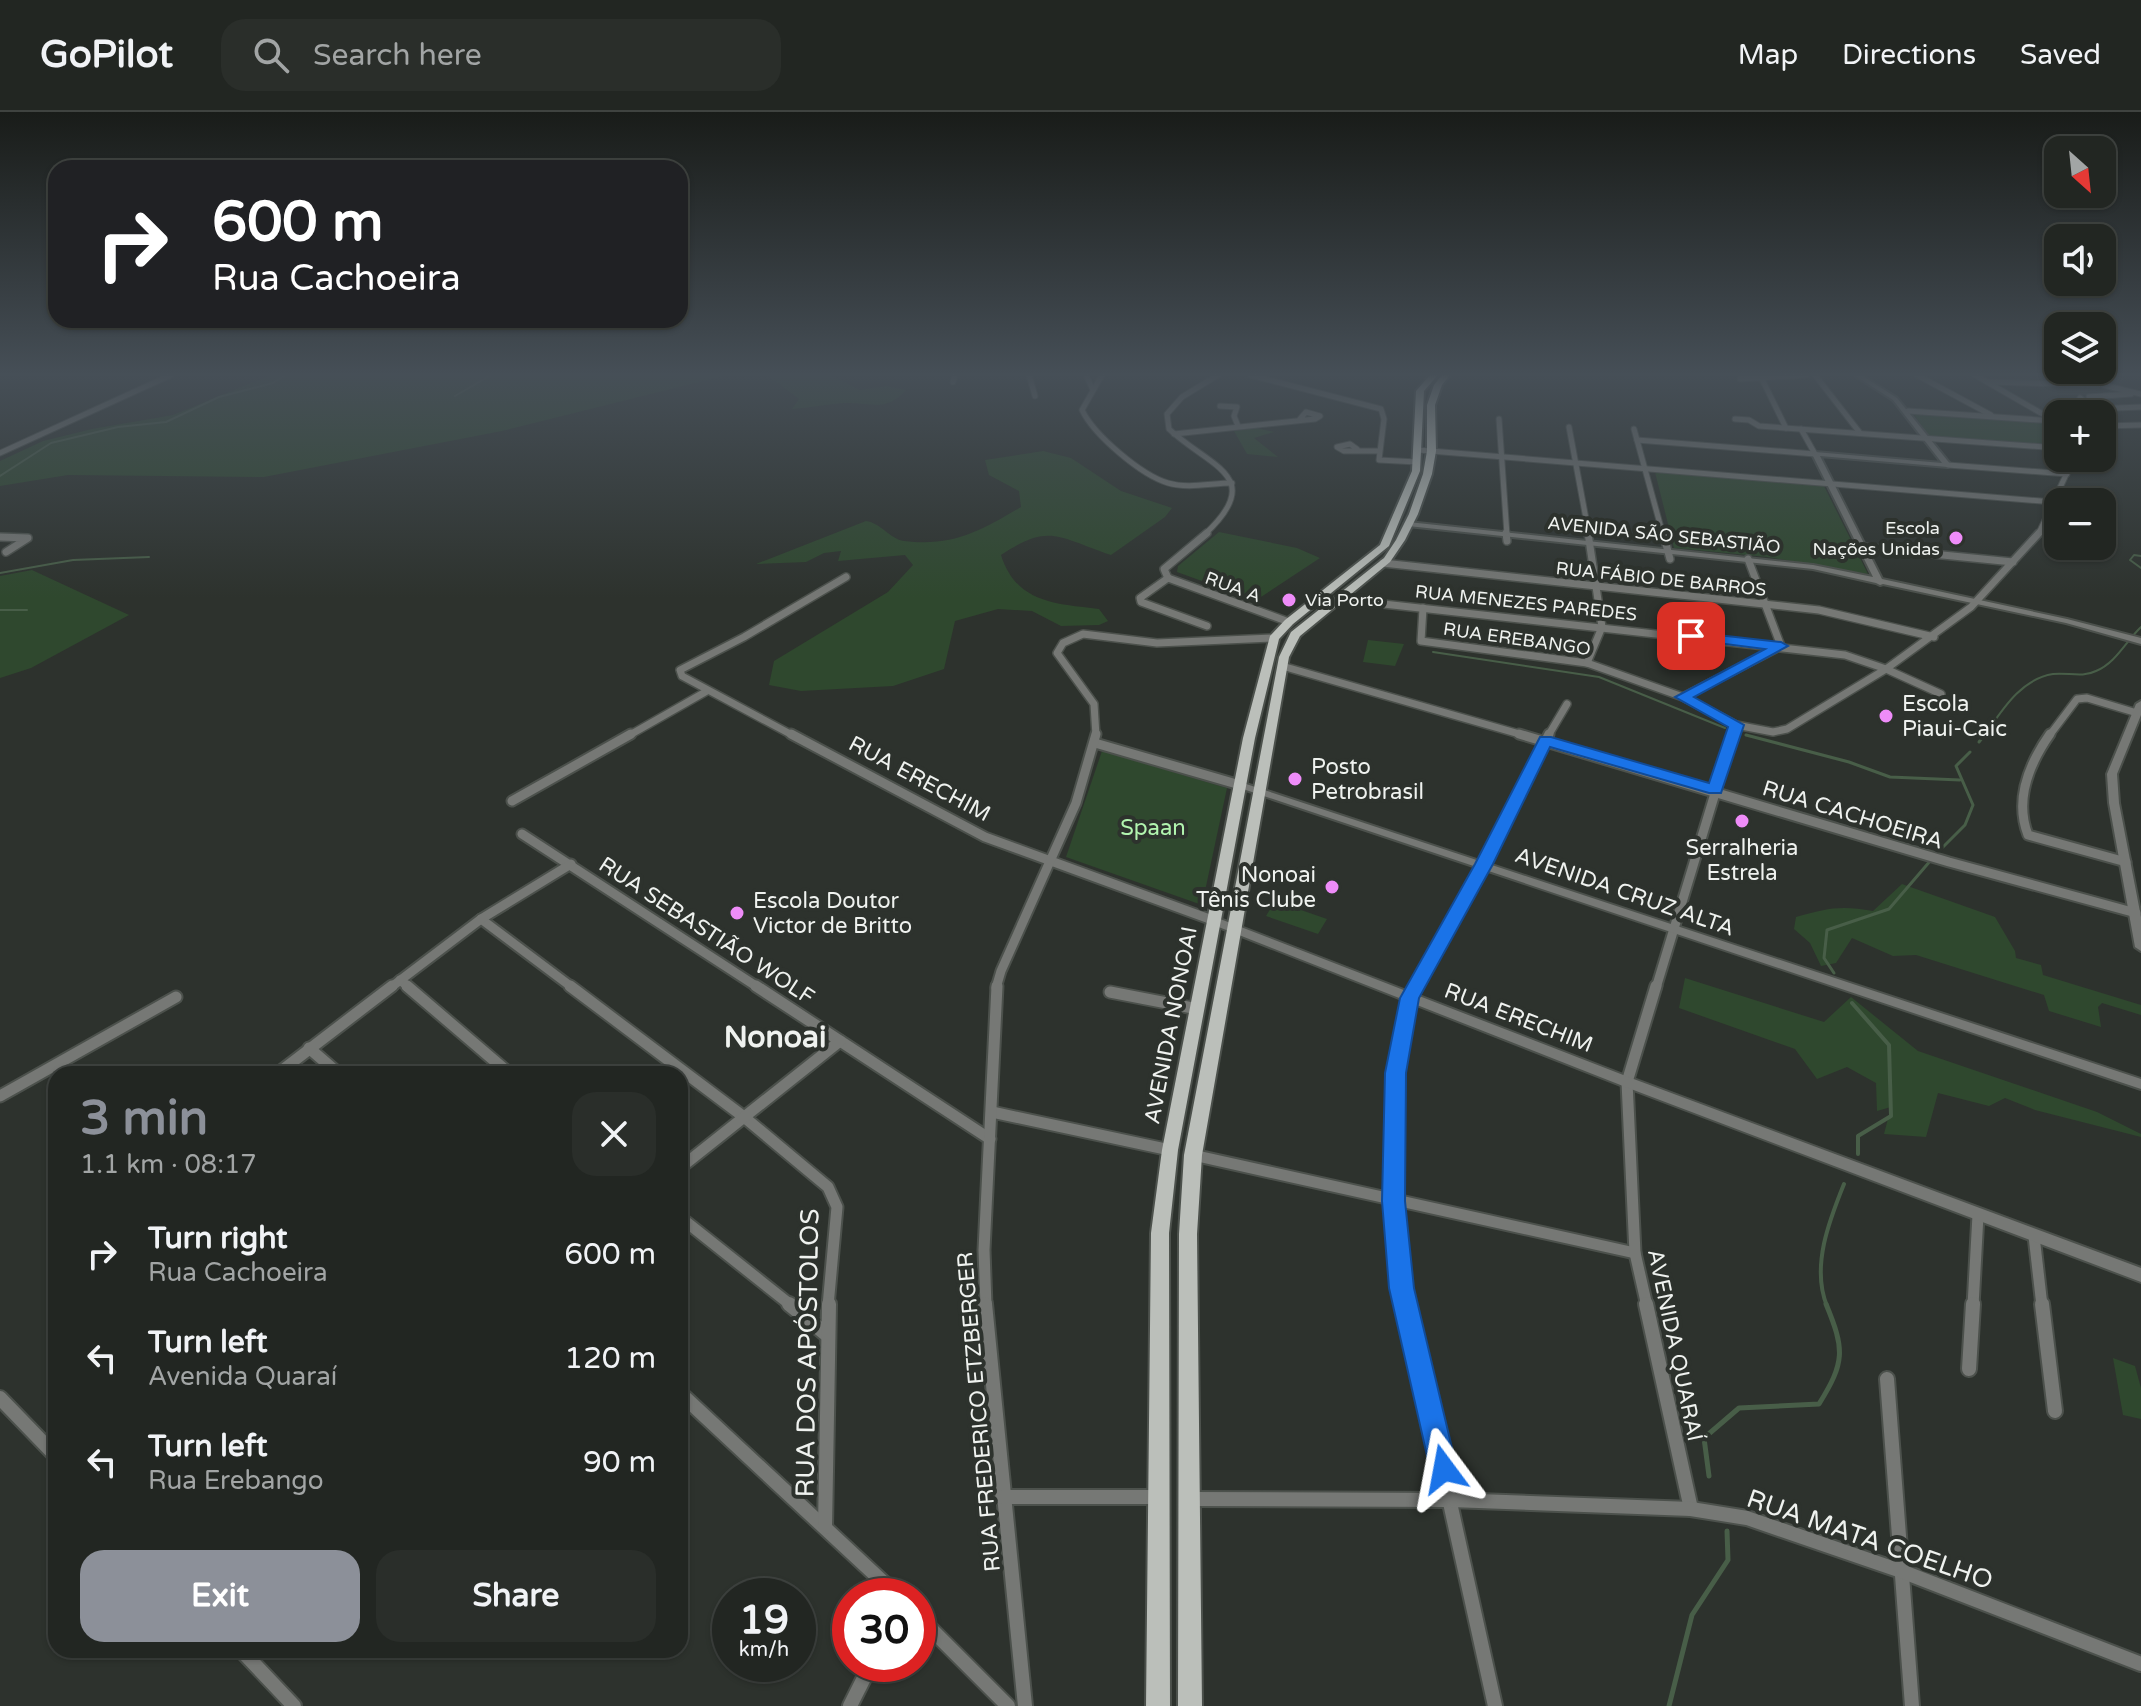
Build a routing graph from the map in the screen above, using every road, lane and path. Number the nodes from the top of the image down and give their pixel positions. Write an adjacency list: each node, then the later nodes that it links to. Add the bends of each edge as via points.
1 (1119, 449): 20 (street, via 1159,480)
2 (1196, 449): 20 (street)
3 (1361, 449): 11 (street)
4 (1501, 449): 14 (street)
5 (1574, 449): 16 (street)
6 (1639, 449): 18 (street)
7 (1756, 449): 13 (street)
8 (1812, 449): 13 (street)
9 (1936, 449): 17 (street)
10 (1418, 450): 12 (street); 15 (main road, AVENIDA NONOAI)
11 (1378, 451): 15 (street, via 1379,460)
12 (1430, 451): 14 (street); 26 (main road, AVENIDA NONOAI)
13 (1815, 454): 17 (street); 21 (street)
14 (1502, 457): 16 (street); 28 (street)
15 (1417, 462): 24 (main road, AVENIDA NONOAI)
16 (1577, 463): 18 (street); 29 (street)
17 (1948, 465): 19 (street)
18 (1643, 468): 21 (street); 32 (street)
19 (2067, 474): 22 (street)
20 (1232, 483): 37 (street, via 1234,496 1227,513 1164,569)
21 (1832, 484): 23 (street); 30 (street)
22 (2060, 488)
23 (2044, 501)
24 (1400, 511): 26 (main road, via 1405,513 1401,528); 44 (main road, AVENIDA NONOAI, via 1372,559)
25 (2044, 523): 34 (street)
26 (1407, 527): 28 (street, AVENIDA SÃO SEBASTIÃO); 35 (main road, AVENIDA NONOAI)
27 (0, 537): 31 (street, via 28,538)
28 (1507, 538): 29 (street, AVENIDA SÃO SEBASTIÃO)
29 (1589, 547): 32 (street, AVENIDA SÃO SEBASTIÃO); 39 (street)
30 (1862, 547): 34 (street); 38 (street)
31 (6, 552)
32 (1670, 555): 33 (street, AVENIDA SÃO SEBASTIÃO)
33 (1750, 562): 38 (street, AVENIDA SÃO SEBASTIÃO); 42 (street)
34 (2013, 562): 41 (street)
35 (1383, 563): 39 (street, RUA FÁBIO DE BARROS); 40 (main road, AVENIDA NONOAI)
36 (846, 577): 54 (street, RUA ERECHIM, via 680,670)
37 (1168, 578): 44 (street, RUA A); 48 (street, via 1141,602 1209,627)
38 (1880, 584): 41 (street, AVENIDA SÃO SEBASTIÃO)
39 (1598, 585): 42 (street, RUA FÁBIO DE BARROS); 45 (street)
40 (1338, 599): 43 (street, RUA MENEZES PAREDES); 52 (main road, AVENIDA NONOAI, via 1295,634)
41 (1974, 604): 46 (street); 49 (street, AVENIDA SÃO SEBASTIÃO)
42 (1768, 605): 46 (street, RUA FÁBIO DE BARROS, via 1819,610); 50 (street)
43 (1423, 608): 45 (street, RUA MENEZES PAREDES); 51 (street, RUA EREBANGO, via 1421,641)
44 (1289, 622): 47 (main road, AVENIDA NONOAI)
45 (1602, 627): 50 (street, RUA MENEZES PAREDES); 51 (street)
46 (1934, 637): 53 (street)
47 (1274, 638): 48 (street, RUA FREDERICO ETZBERGER); 62 (main road, AVENIDA NONOAI, via 1249,738)
48 (1219, 639): 61 (street, RUA FREDERICO ETZBERGER, via 1148,642 1091,634 1063,643 1059,658 1087,688 1096,709)
49 (2139, 641)
50 (1781, 646): 53 (street, RUA MENEZES PAREDES, via 1845,655); 56 (street)
51 (1587, 663): 56 (street, RUA EREBANGO)
52 (1282, 666): 60 (street, RUA CACHOEIRA); 62 (main road, AVENIDA NONOAI)
53 (1886, 669): 55 (street, RUA MENEZES PAREDES); 59 (street, RUA EREBANGO, via 1787,729 1773,732)
54 (707, 691): 64 (street); 66 (street, RUA ERECHIM, via 985,837)
55 (1941, 694)
56 (1683, 697): 59 (street, RUA EREBANGO)
57 (1567, 704): 60 (street)
58 (2139, 709): 67 (street, via 2112,774); 67 (street, via 2077,699 2029,769 2021,800 2030,838)
59 (1736, 725): 63 (street, AVENIDA QUARAÍ)
60 (1545, 741): 63 (street, RUA CACHOEIRA); 69 (street)
61 (1095, 743): 62 (street, AVENIDA CRUZ ALTA); 66 (street, RUA FREDERICO ETZBERGER)
62 (1249, 788): 69 (street, AVENIDA CRUZ ALTA); 72 (main road, AVENIDA NONOAI)
63 (1715, 790): 70 (street, RUA CACHOEIRA); 73 (street, AVENIDA QUARAÍ)
64 (512, 801)
65 (522, 834): 68 (street, RUA SEBASTIÃO WOLF)
66 (1051, 862): 72 (street, RUA ERECHIM); 92 (street, RUA FREDERICO ETZBERGER, via 996,989)
67 (2126, 862): 70 (street)
68 (571, 864): 71 (street); 80 (street, RUA SEBASTIÃO WOLF)
69 (1484, 864): 73 (street, AVENIDA CRUZ ALTA); 78 (street)
70 (2136, 913): 74 (street)
71 (481, 919): 75 (street); 86 (street, RUA DOS APÓSTOLOS)
72 (1224, 924): 78 (street, RUA ERECHIM); 79 (main road, AVENIDA NONOAI); 96 (main road, AVENIDA NONOAI)
73 (1676, 929): 89 (street, AVENIDA QUARAÍ); 90 (street, AVENIDA CRUZ ALTA)
74 (2141, 947)
75 (400, 980): 81 (street); 85 (street)
76 (1110, 992): 79 (street)
77 (176, 997): 82 (street)
78 (1410, 998): 89 (street, RUA ERECHIM); 98 (street, via 1396,1073)
79 (1198, 1009): 95 (main road, AVENIDA NONOAI)
80 (840, 1041): 93 (street); 94 (street, RUA SEBASTIÃO WOLF)
81 (309, 1048): 83 (street); 84 (street)
82 (53, 1066)
83 (287, 1066)
84 (330, 1066)
85 (501, 1066)
86 (676, 1066)
87 (48, 1069): 91 (street)
88 (688, 1075): 93 (street, RUA DOS APÓSTOLOS)
89 (1627, 1082): 99 (street, RUA ERECHIM); 102 (street, AVENIDA QUARAÍ)
90 (2141, 1084)
91 (0, 1096)
92 (992, 1112): 94 (street, RUA FREDERICO ETZBERGER); 95 (street)
93 (744, 1117): 97 (street); 104 (street, RUA DOS APÓSTOLOS, via 828,1187 837,1207)
94 (990, 1139): 111 (street, RUA FREDERICO ETZBERGER, via 984,1289)
95 (1170, 1150): 112 (main road, AVENIDA NONOAI, via 1160,1233)
96 (1193, 1155): 98 (street); 113 (main road, AVENIDA NONOAI, via 1188,1234)
97 (688, 1162)
98 (1393, 1201): 102 (street); 114 (street, via 1402,1288)
99 (1978, 1215): 101 (street, RUA ERECHIM); 105 (street)
100 (688, 1223): 104 (street)
101 (2034, 1236): 103 (street, RUA ERECHIM); 109 (street)
102 (1635, 1253): 115 (street, AVENIDA QUARAÍ)
103 (2141, 1275)
104 (826, 1334): 116 (street, RUA DOS APÓSTOLOS)
105 (1969, 1369)
106 (1887, 1379): 117 (street)
107 (0, 1398): 110 (street)
108 (688, 1400): 116 (street)
109 (2055, 1411)
110 (48, 1448)
111 (1002, 1497): 112 (street); 126 (street, RUA FREDERICO ETZBERGER)
112 (1161, 1497): 127 (main road, AVENIDA NONOAI)
113 (1190, 1499): 114 (street, RUA MATA COELHO); 128 (main road, AVENIDA NONOAI)
114 (1451, 1500): 115 (street, RUA MATA COELHO); 129 (street)
115 (1691, 1509): 117 (street, RUA MATA COELHO, via 1747,1518)
116 (825, 1527): 118 (street)
117 (1901, 1571): 121 (street, RUA MATA COELHO); 130 (street)
118 (879, 1578)
119 (936, 1634): 125 (street)
120 (249, 1658): 123 (street)
121 (2141, 1664)
122 (862, 1682): 124 (street)
123 (294, 1706)
124 (850, 1706)
125 (1008, 1706)
126 (1025, 1706)
127 (1158, 1706)
128 (1190, 1706)
129 (1495, 1706)
130 (1912, 1706)

